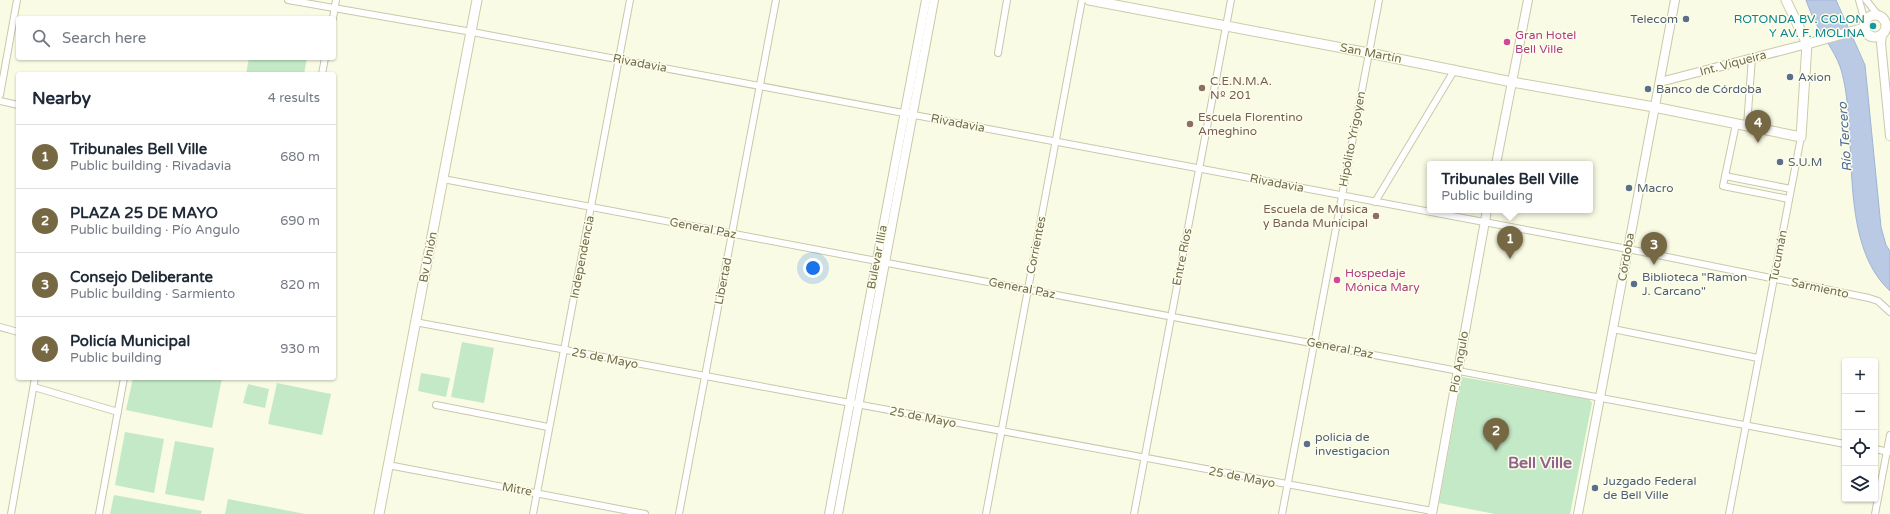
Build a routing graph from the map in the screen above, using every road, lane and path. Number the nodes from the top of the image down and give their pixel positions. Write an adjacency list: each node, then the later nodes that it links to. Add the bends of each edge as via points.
1 (17, 0): 37 (street)
2 (288, 0): 19 (street, Rivadavia)
3 (336, 0): 19 (street)
4 (477, 0): 24 (main road, Bv Unión)
5 (630, 0): 30 (street, Independencia)
6 (776, 0): 36 (street, Libertad)
7 (926, 0): 41 (street, Bulevar Illia)
8 (934, 0): 41 (street, Bulevar Illia)
9 (1007, 0): 27 (street)
10 (1082, 0): 46 (street, Corrientes)
11 (1089, 0): 22 (main road, San Martín)
12 (1231, 0): 22 (street, Entre Ríos)
13 (1379, 0): 28 (street, Hipólito Yrigoyen)
14 (1528, 0): 34 (street)
15 (1675, 0): 35 (street, Córdoba)
16 (1786, 0): 26 (main road, Tucumán)
17 (1859, 0): 23 (street)
18 (1866, 0): 21 (street)
19 (335, 8): 20 (street); 24 (street, Rivadavia)
20 (333, 16)
21 (1884, 19): 23 (main road, via 1871,15); 25 (main road, via 1886,27)
22 (1226, 27): 28 (main road, San Martín); 48 (street, Entre Ríos)
23 (1862, 27): 25 (main road, via 1869,35); 26 (main road)
24 (472, 32): 30 (street, Rivadavia); 50 (main road, Bv Unión)
25 (1883, 33): 44 (street, via 1882,54)
26 (1807, 44): 29 (street, Int. Viqueira); 45 (main road, Tucumán)
27 (998, 53)
28 (1369, 53): 32 (main road, San Martín); 52 (street, Hipólito Yrigoyen)
29 (1752, 58): 35 (street, Int. Viqueira); 43 (street)
30 (619, 59): 36 (street, Rivadavia); 55 (street, Independencia)
31 (325, 60): 33 (street)
32 (1455, 69): 34 (main road, San Martín); 54 (street)
33 (322, 72)
34 (1512, 82): 40 (main road, San Martín); 47 (street)
35 (1660, 82): 40 (street, Córdoba)
36 (760, 86): 41 (street, Rivadavia); 60 (street, Libertad)
37 (0, 95)
38 (0, 101): 39 (street)
39 (16, 105)
40 (1654, 106): 42 (main road, San Martín); 61 (street, Córdoba)
41 (908, 114): 46 (street, Rivadavia); 62 (street, Bulevar Illia)
42 (1736, 124): 43 (main road, San Martín); 49 (street)
43 (1747, 126): 45 (main road, San Martín)
44 (1890, 136)
45 (1801, 137): 51 (street, Tucumán)
46 (1056, 142): 48 (street, Rivadavia); 64 (street, Corrientes)
47 (1497, 161)
48 (1199, 169): 52 (street, Rivadavia); 66 (street, Entre Ríos)
49 (1725, 176): 51 (street); 53 (street, via 1723,186)
50 (443, 179): 55 (street, General Paz); 67 (main road, Bv Unión)
51 (1790, 189): 53 (street, Tucumán)
52 (1342, 195): 54 (street, Rivadavia); 71 (street, Hipólito Yrigoyen)
53 (1789, 199): 63 (street, Tucumán)
54 (1375, 202): 56 (street, Rivadavia)
55 (591, 207): 60 (street, General Paz); 72 (street, Independencia)
56 (1427, 211)
57 (1436, 213): 59 (street, Rivadavia)
58 (1486, 213): 59 (street, Pío Angulo)
59 (1485, 222): 61 (street, Rivadavia); 74 (street, Pío Angulo)
60 (732, 234): 62 (street, General Paz); 75 (street, Libertad)
61 (1628, 249): 63 (street, Sarmiento); 69 (street, Córdoba)
62 (881, 262): 64 (street, General Paz); 80 (street, Bulevar Illia)
63 (1774, 278): 65 (street, Sarmiento, via 1869,298 1878,301); 73 (street, Tucumán)
64 (1028, 289): 66 (street, General Paz); 85 (street, Corrientes)
65 (1890, 312)
66 (1171, 316): 71 (street, General Paz); 90 (street, Entre Ríos)
67 (415, 322): 72 (street, 25 de Mayo); 91 (main road, Bv Unión)
68 (0, 327): 70 (street)
69 (1613, 330): 73 (street); 79 (street, Córdoba)
70 (16, 331)
71 (1314, 344): 74 (street, General Paz); 92 (street, Hipólito Yrigoyen)
72 (564, 350): 75 (street, 25 de Mayo); 84 (street, Independencia)
73 (1758, 358): 83 (street, Tucumán)
74 (1457, 370): 79 (street, General Paz); 94 (street, Pío Angulo)
75 (705, 376): 80 (street, 25 de Mayo); 100 (street, Libertad)
76 (35, 380): 78 (street)
77 (124, 380): 82 (street)
78 (34, 387): 82 (street); 95 (street)
79 (1601, 398): 83 (street, General Paz); 106 (street, Córdoba)
80 (854, 404): 85 (street, 25 de Mayo); 101 (street, Bulevar Illia); 102 (street, Bulevar Illia)
81 (436, 405): 84 (street)
82 (118, 412): 96 (street)
83 (1746, 424): 87 (street, General Paz); 107 (street, Tucumán)
84 (548, 427): 93 (street, Independencia)
85 (1001, 432): 90 (street, 25 de Mayo); 103 (street, Corrientes)
86 (1890, 435): 89 (street)
87 (1842, 443)
88 (1878, 450): 89 (street)
89 (1888, 452): 108 (street)
90 (1144, 459): 92 (street, 25 de Mayo); 104 (street, Entre Ríos)
91 (388, 465): 93 (street, Mitre); 97 (main road, Bv Unión)
92 (1287, 486): 94 (street, 25 de Mayo); 105 (street, Hipólito Yrigoyen)
93 (537, 492): 98 (street, Independencia); 99 (street, Mitre)
94 (1432, 513)
95 (11, 514)
96 (99, 514)
97 (379, 514)
98 (533, 514)
99 (645, 514)
100 (679, 514)
101 (829, 514)
102 (838, 514)
103 (986, 514)
104 (1134, 514)
105 (1282, 514)
106 (1578, 514)
107 (1729, 514)
108 (1875, 514)

